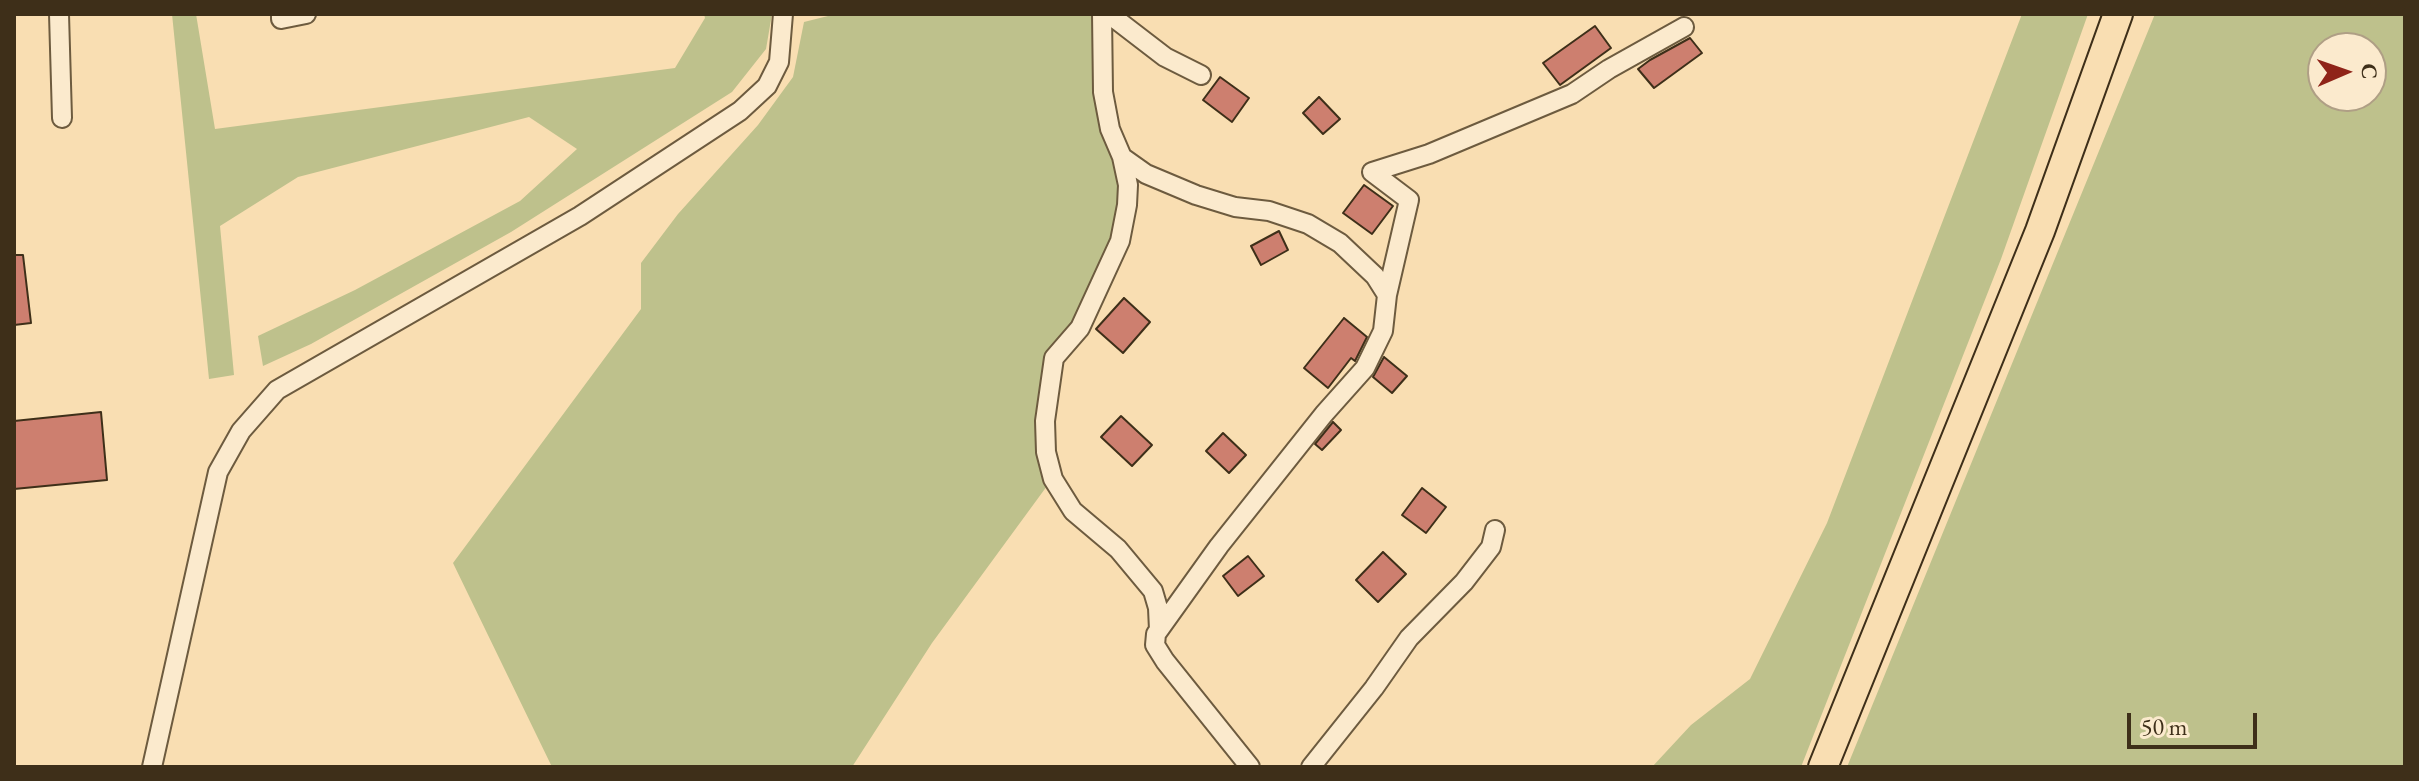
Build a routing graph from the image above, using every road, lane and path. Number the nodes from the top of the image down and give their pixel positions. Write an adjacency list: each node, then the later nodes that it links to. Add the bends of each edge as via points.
1 (59, 14): 10 (street)
2 (281, 14): 3 (street, via 281,19)
3 (306, 14)
4 (783, 14): 15 (street, via 779,62 767,86 740,111 580,216 277,390 241,431 218,472)
5 (1102, 14): 11 (street, via 1103,92)
6 (1109, 14): 9 (street, via 1165,57)
7 (2118, 14): 18 (highway, via 2040,231)
8 (1684, 27): 12 (street, via 1572,94 1372,172 1409,200)
9 (1201, 75)
10 (62, 118)
11 (1122, 157): 12 (street, via 1146,174 1196,195 1308,224 1340,243); 14 (street, via 1128,185 1120,241 1080,328 1054,358 1046,452 1053,479 1073,511 1118,549 1153,591)
12 (1387, 295): 14 (street, via 1383,331 1365,368 1219,546)
13 (1495, 530): 17 (street, via 1482,559 1409,638)
14 (1159, 630): 16 (street, via 1155,645 1165,661)
15 (152, 767)
16 (1250, 767)
17 (1311, 767)
18 (1823, 767)

